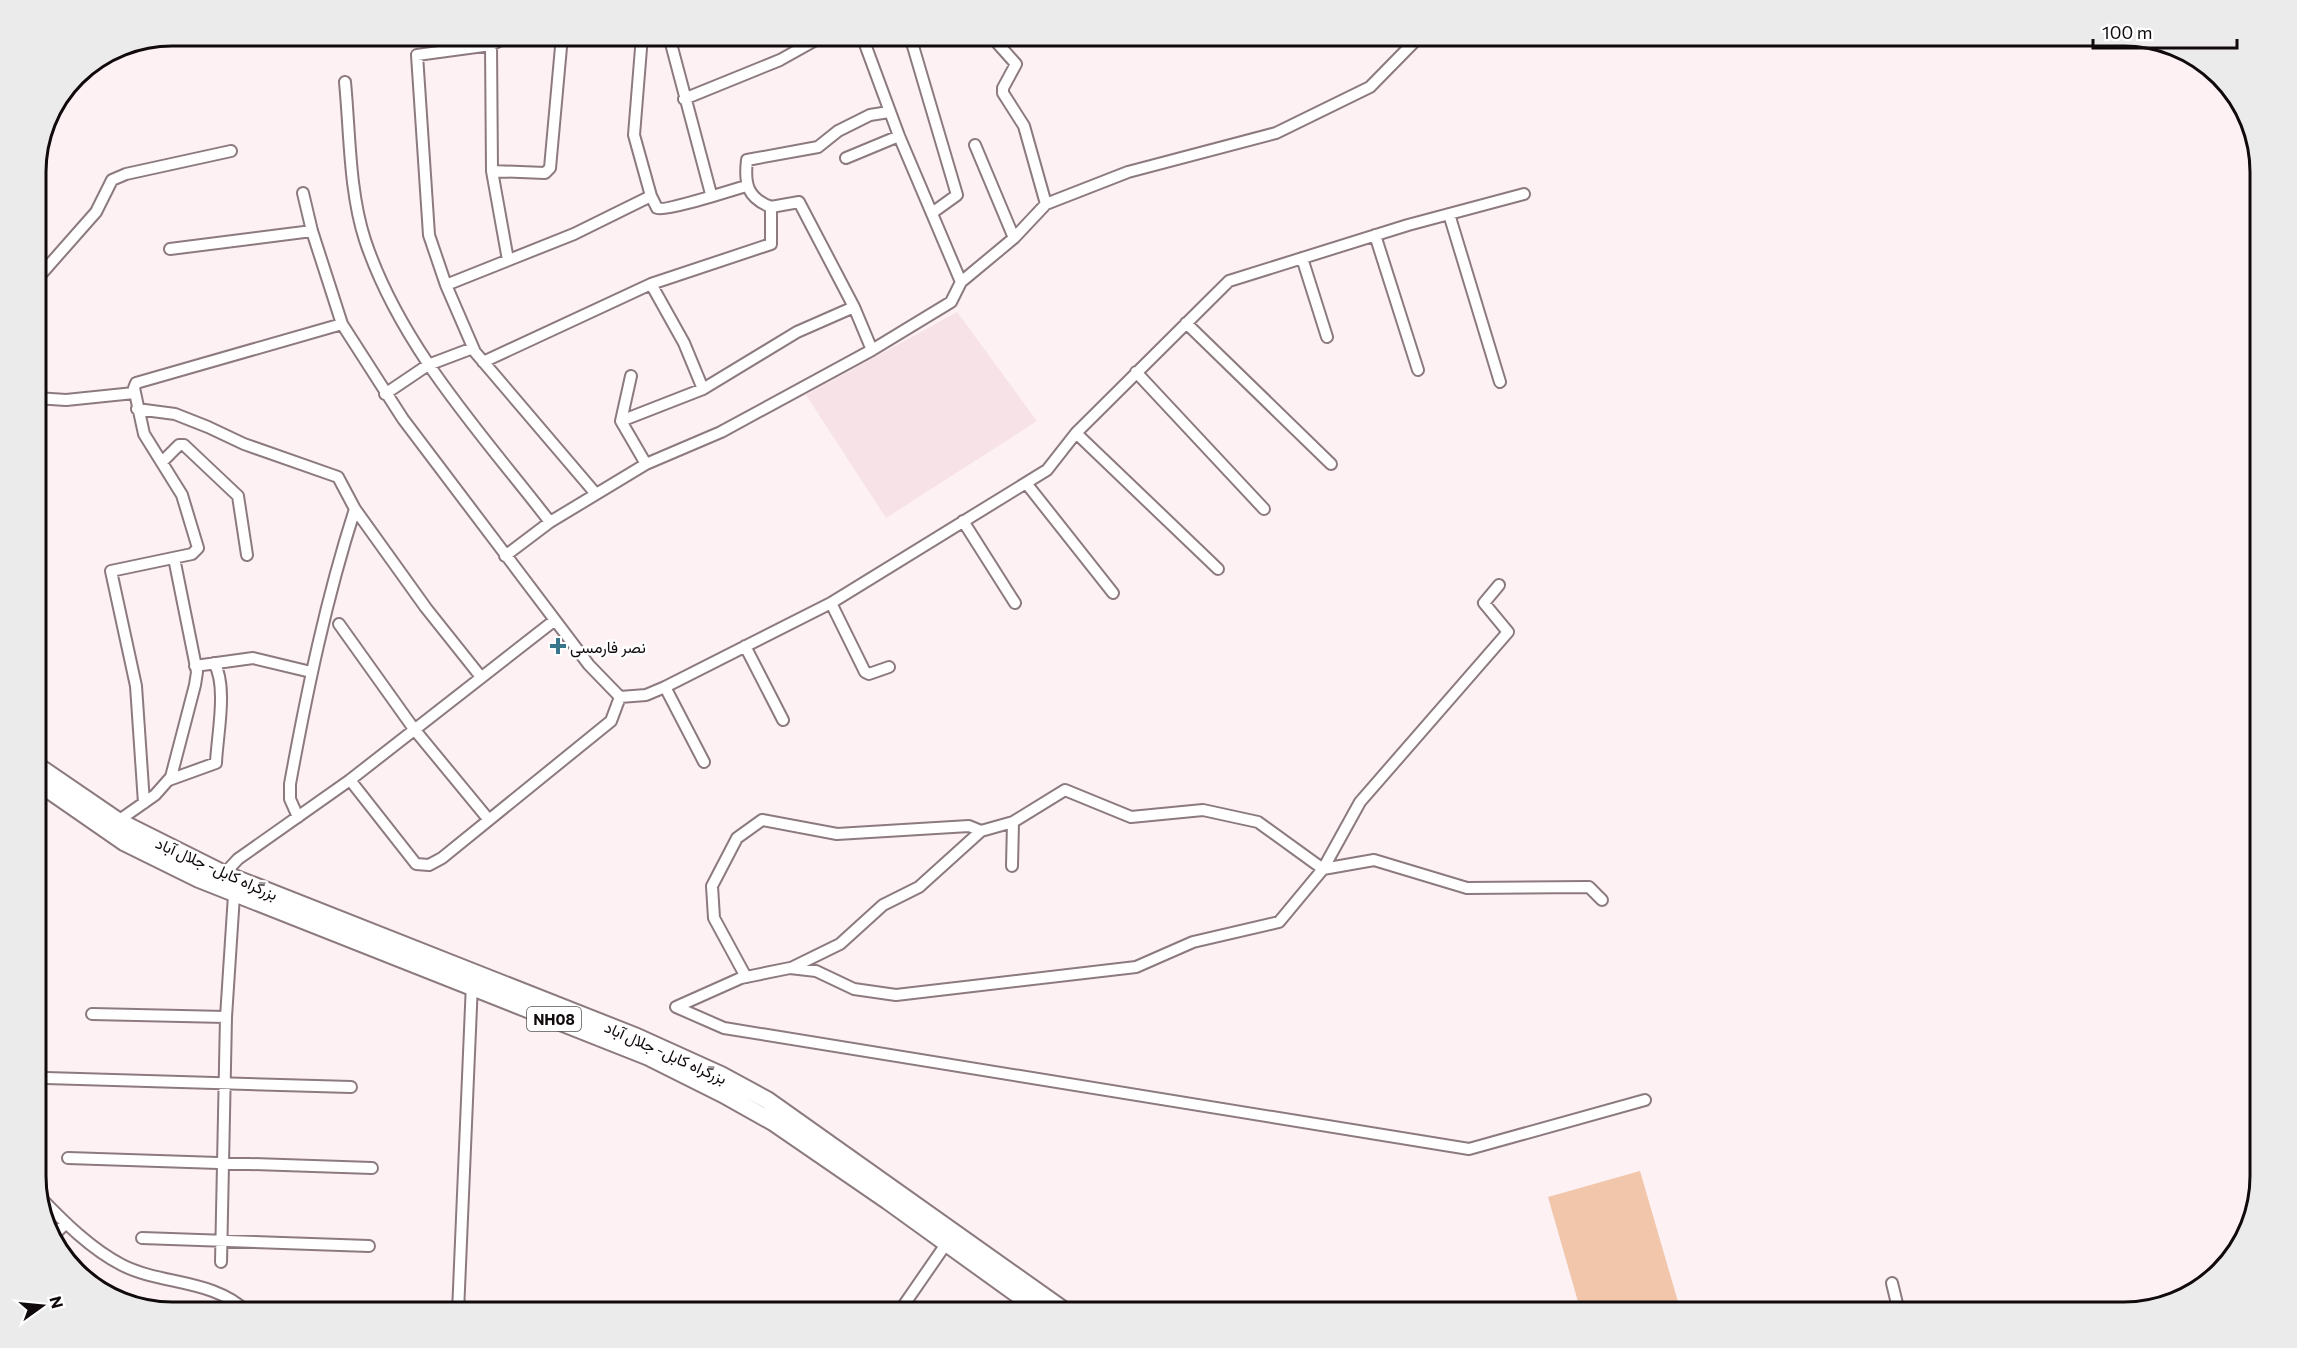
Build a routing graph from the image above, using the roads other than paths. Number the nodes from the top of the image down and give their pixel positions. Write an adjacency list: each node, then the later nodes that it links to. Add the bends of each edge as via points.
1 (484, 46): 37 (street, via 417,55 429,235)
2 (491, 46): 18 (street)
3 (561, 46): 18 (street, via 550,168 545,172)
4 (641, 46): 23 (street, via 634,135)
5 (671, 46): 12 (street)
6 (805, 46): 12 (street)
7 (866, 46): 13 (street)
8 (913, 46): 26 (street, via 957,195)
9 (1000, 46): 24 (street, via 1016,64 1003,93 1024,126)
10 (1410, 46): 24 (street, via 1370,87 1276,134 1128,172)
11 (345, 81): 45 (street, via 357,203 365,239 382,284)
12 (684, 99): 21 (street)
13 (889, 112): 14 (street); 19 (street, via 870,115 838,131 818,147 747,160)
14 (899, 136): 17 (street); 26 (street)
15 (975, 145): 30 (street)
16 (231, 151): 34 (street, via 112,180 96,212)
17 (846, 158)
18 (492, 171): 33 (street)
19 (746, 186): 21 (street); 25 (street, via 750,195)
20 (303, 192): 28 (street)
21 (711, 194): 23 (street, via 661,211)
22 (1524, 194): 27 (street)
23 (651, 196): 33 (street, via 574,234)
24 (1046, 204): 30 (street)
25 (771, 207): 36 (street, via 771,244); 38 (street, via 799,202)
26 (932, 213): 35 (street)
27 (1449, 214): 29 (street); 49 (street)
28 (312, 231): 31 (street); 40 (street)
29 (1375, 235): 32 (street); 46 (street)
30 (1014, 238): 35 (street)
31 (170, 249)
32 (1302, 258): 39 (street, via 1229,281); 41 (street)
33 (507, 260): 37 (street)
34 (47, 268)
35 (961, 282): 43 (street, via 951,302)
36 (651, 284): 44 (street); 50 (street, via 684,343)
37 (446, 285): 42 (street)
38 (854, 307): 43 (street); 50 (street, via 797,333)
39 (1186, 323): 47 (street); 59 (street)
40 (342, 324): 51 (street, via 136,383); 52 (street)
41 (1327, 337)
42 (473, 348): 44 (street); 45 (street)
43 (872, 350): 58 (street, via 721,432)
44 (483, 362): 61 (street)
45 (428, 365): 52 (street); 65 (street)
46 (1418, 370)
47 (1136, 372): 56 (street); 63 (street)
48 (632, 376): 55 (street)
49 (1500, 382)
50 (703, 388): 55 (street)
51 (134, 393): 53 (street); 54 (street)
52 (385, 394): 67 (street)
53 (47, 399)
54 (137, 409): 57 (street, via 144,434); 62 (street, via 175,414 244,444 338,477)
55 (621, 421): 58 (street)
56 (1076, 433): 60 (street, via 1047,470); 69 (street)
57 (162, 462): 66 (street, via 179,445 184,445 236,491); 68 (street, via 182,495 198,548 192,554)
58 (646, 464): 61 (street)
59 (1331, 464)
60 (1026, 483): 64 (street); 71 (street)
61 (596, 494): 65 (street)
62 (355, 509): 80 (street); 81 (street)
63 (1264, 509)
64 (963, 521): 72 (street); 73 (street)
65 (550, 522): 67 (street)
66 (247, 555)
67 (505, 556): 74 (street)
68 (174, 558): 78 (street); 91 (street, via 111,571 136,686)
69 (1218, 569)
70 (1499, 585): 98 (street, via 1484,603 1508,632 1360,802)
71 (1113, 592)
72 (831, 603): 76 (street); 79 (street, via 865,672)
73 (1015, 603)
74 (555, 620): 81 (street); 83 (street)
75 (339, 624): 85 (street)
76 (745, 646): 82 (street); 84 (street)
77 (214, 663): 78 (street); 80 (street, via 253,658); 88 (street, via 221,705 216,763)
78 (195, 666): 88 (street, via 195,685)
79 (890, 667)
80 (311, 672): 92 (street, via 290,784 290,799)
81 (481, 677): 85 (street)
82 (665, 687): 83 (street, via 646,695); 86 (street)
83 (620, 698): 93 (street, via 611,721)
84 (783, 720)
85 (414, 729): 89 (street); 93 (street)
86 (704, 762)
87 (47, 773): 94 (highway, بزرگراه کابل- جلال آباد / NH08)
88 (169, 780): 91 (street)
89 (350, 780): 92 (street); 93 (street, via 419,866 442,858)
90 (47, 789): 100 (highway, بزرگراه کابل- جلال آباد / NH08, via 124,842)
91 (144, 803): 94 (street)
92 (298, 817): 99 (street, via 238,859)
93 (489, 820)
94 (118, 821): 99 (highway, بزرگراه کابل- جلال آباد / NH08)
95 (1012, 822): 96 (street); 97 (street); 98 (street, via 1065,790 1131,817 1203,810 1258,822)
96 (981, 831): 102 (street, via 919,887 884,905 840,944); 103 (street, via 969,826 837,834 762,820 737,837 712,886 714,918)
97 (1012, 866)
98 (1323, 869): 101 (street, via 1374,860 1467,888 1590,887); 102 (street, via 1279,922 1193,942 1136,967 896,994 854,989 816,971)
99 (225, 874): 104 (highway, بزرگراه کابل- جلال آباد / NH08)
100 (234, 895): 104 (highway, بزرگراه کابل- جلال آباد / NH08); 106 (street)
101 (1602, 900)
102 (790, 968): 103 (street)
103 (746, 977): 110 (street, via 676,1007 724,1028 1469,1149)
104 (473, 980): 119 (highway, بزرگراه کابل- جلال آباد / NH08, via 723,1094 782,1129); 124 (street); 127 (highway, بزرگراه کابل- جلال آباد / NH08, via 637,1037 759,1096)
105 (92, 1014): 106 (street)
106 (226, 1017): 108 (street)
107 (47, 1078): 108 (street)
108 (226, 1084): 109 (street); 112 (street)
109 (351, 1087)
110 (1645, 1100)
111 (68, 1158): 112 (street)
112 (224, 1161): 113 (street); 118 (street)
113 (372, 1168)
114 (51, 1208): 115 (street)
115 (66, 1223): 116 (street); 123 (street, via 123,1266 216,1293)
116 (58, 1231)
117 (142, 1238): 118 (street)
118 (222, 1241): 120 (street); 121 (street)
119 (946, 1245): 125 (street); 126 (highway, بزرگراه کابل- جلال آباد / NH08)
120 (369, 1246)
121 (221, 1262)
122 (1892, 1283): 128 (street)
123 (231, 1302)
124 (458, 1302)
125 (906, 1302)
126 (1028, 1302)
127 (1052, 1302)
128 (1897, 1302)

